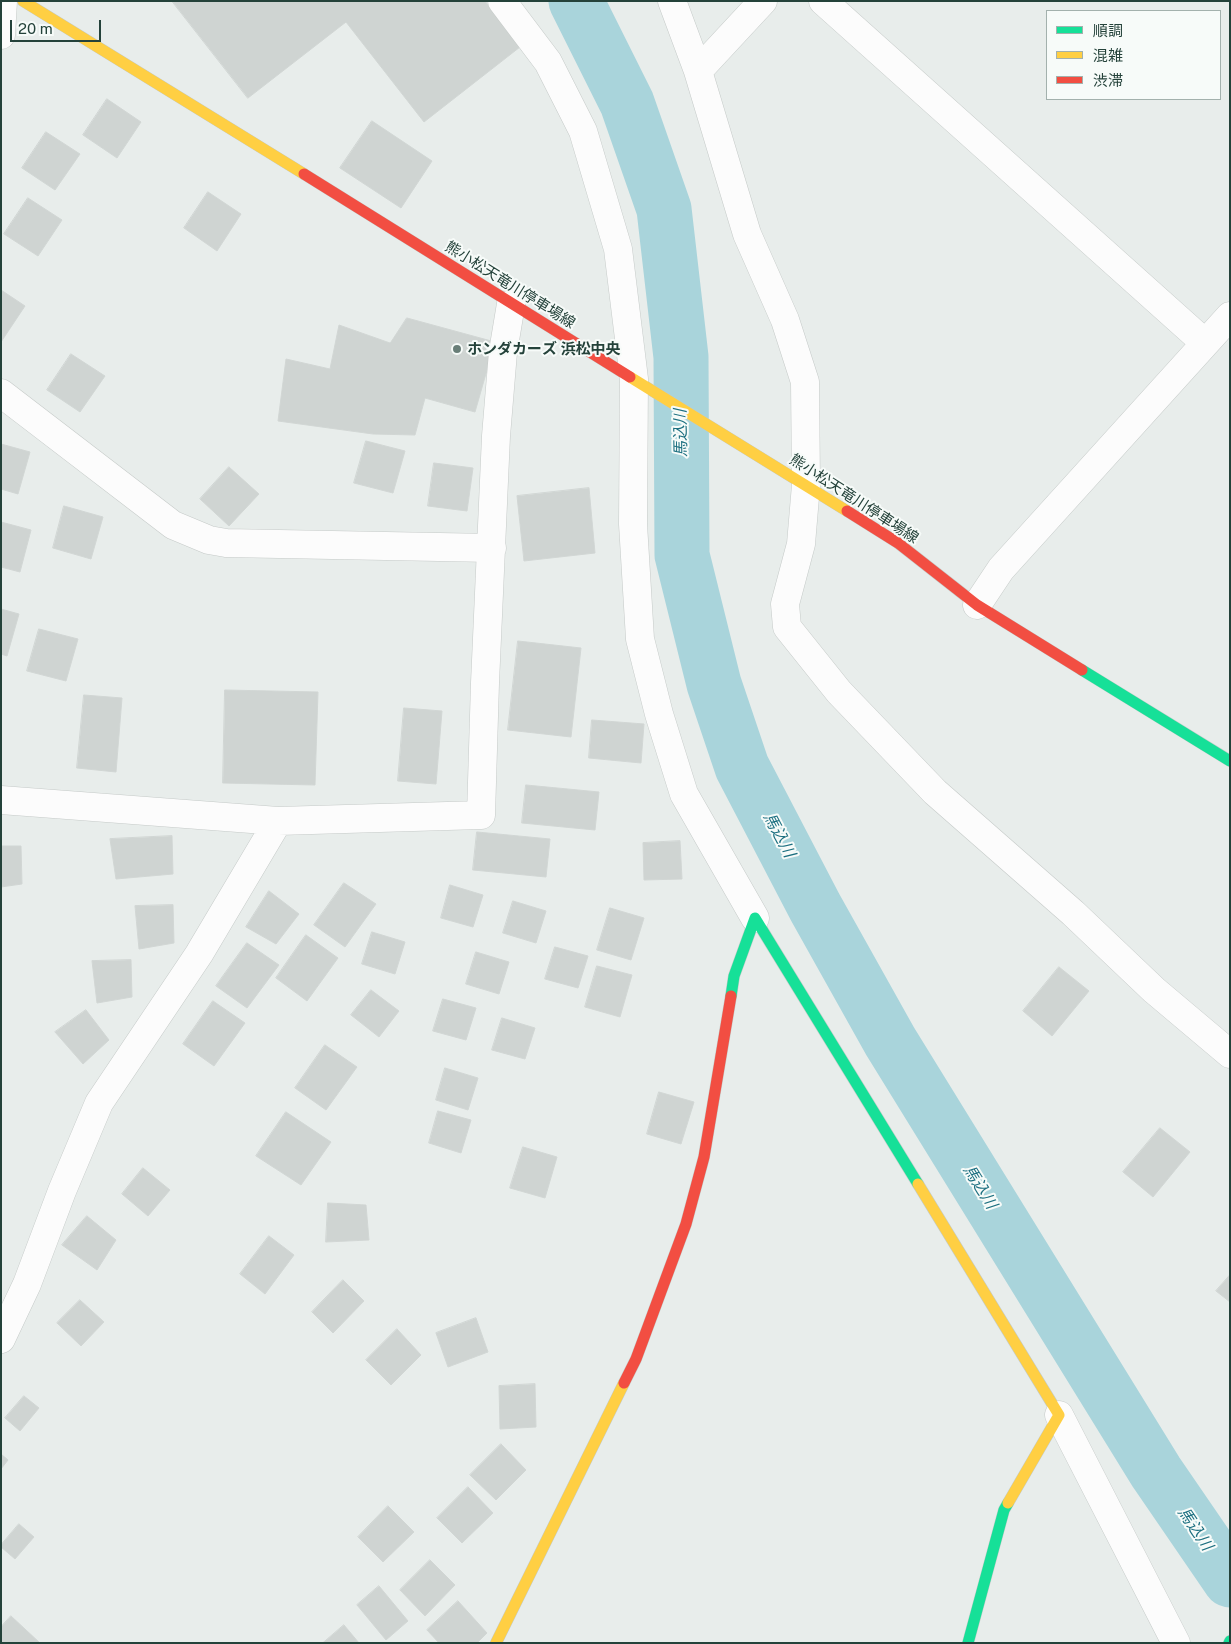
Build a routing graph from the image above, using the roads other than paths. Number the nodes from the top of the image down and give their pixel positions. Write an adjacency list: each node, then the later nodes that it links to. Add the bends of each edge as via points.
1 (3, 1): 7 (street)
2 (22, 1): 9 (street, 熊小松天竜川停車場線)
3 (502, 1): 12 (street, via 548,62 583,131 618,249)
4 (672, 1): 8 (street)
5 (764, 1): 8 (street)
6 (823, 1): 11 (street)
7 (1, 36)
8 (698, 71): 14 (street, via 747,234 785,320 805,382)
9 (511, 304): 12 (street, 熊小松天竜川停車場線); 15 (street, via 500,380)
10 (1230, 316): 11 (street)
11 (1205, 343): 16 (street, via 1001,569)
12 (642, 384): 14 (street, 熊小松天竜川停車場線); 20 (street, via 633,524 640,639 684,794)
13 (1, 393): 15 (street, via 173,525 209,540 226,543)
14 (800, 481): 16 (street, 熊小松天竜川停車場線, via 898,543); 21 (street, via 801,544 785,604 788,627 839,692 935,792 1154,990)
15 (492, 548): 19 (street, via 481,815)
16 (977, 605): 17 (street, 熊小松天竜川停車場線)
17 (1230, 761)
18 (1, 800): 19 (street)
19 (278, 820): 22 (street, via 199,954 99,1103 27,1284)
20 (755, 918): 23 (street); 24 (street, via 734,976 704,1157 686,1224 636,1359)
21 (1230, 1054)
22 (1, 1339)
23 (1059, 1415): 25 (street, via 1004,1510); 26 (street)
24 (496, 1643)
25 (968, 1643)
26 (1176, 1643)

